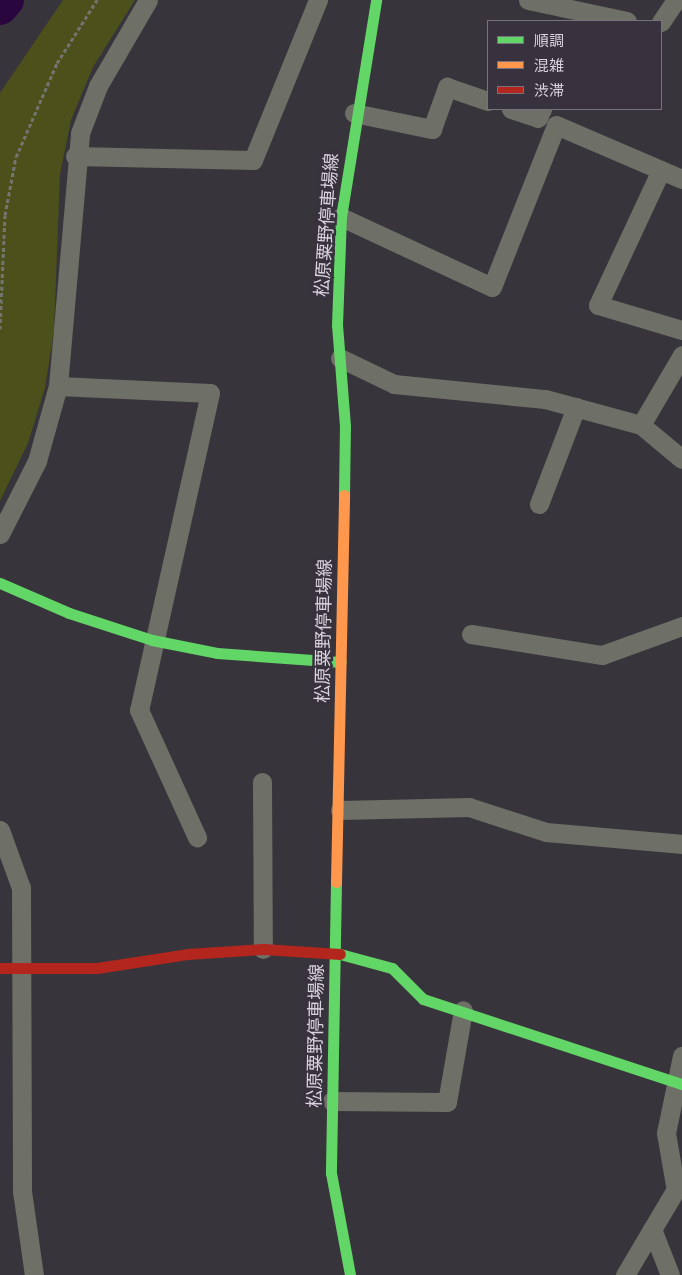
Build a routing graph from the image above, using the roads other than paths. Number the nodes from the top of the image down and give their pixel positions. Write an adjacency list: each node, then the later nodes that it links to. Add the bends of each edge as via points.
1 (148, 0): 15 (street, via 98,86)
2 (318, 0): 15 (street, via 253,160)
3 (528, 0): 7 (street)
4 (676, 0): 9 (street)
5 (360, 3): 6 (main road, 松原粟野停車場線)
6 (374, 5): 12 (main road, 松原粟野停車場線)
7 (584, 18): 8 (street)
8 (613, 20)
9 (662, 21)
10 (487, 101): 12 (street, via 447,87 432,129)
11 (518, 110): 13 (street)
12 (354, 113): 18 (main road, 松原粟野停車場線)
13 (540, 113): 14 (street)
14 (556, 125): 16 (street); 18 (street, via 492,287)
15 (75, 156): 22 (street)
16 (661, 170): 17 (street); 19 (street, via 598,306)
17 (682, 178)
18 (341, 217): 21 (main road, 松原粟野停車場線)
19 (682, 330)
20 (682, 355): 24 (street)
21 (340, 358): 23 (street, via 394,384 545,398); 32 (main road, 松原粟野停車場線, via 345,426)
22 (58, 386): 27 (street, via 37,461); 31 (street, via 210,393)
23 (576, 407): 24 (street); 26 (street)
24 (641, 425): 25 (street)
25 (682, 459)
26 (539, 504)
27 (0, 534)
28 (0, 582): 31 (main road, via 69,613)
29 (682, 626): 30 (street, via 602,655)
30 (471, 634)
31 (152, 640): 32 (main road, via 217,653); 36 (street, via 139,710)
32 (341, 662): 34 (main road, 松原粟野停車場線)
33 (262, 782): 38 (street)
34 (340, 810): 37 (street, via 469,807 546,832); 39 (main road, 松原粟野停車場線)
35 (0, 830): 41 (street, via 21,888)
36 (197, 837)
37 (682, 844)
38 (263, 949): 39 (main road); 41 (main road, via 187,954 97,968)
39 (335, 953): 42 (main road, via 392,968 423,999); 45 (main road, 松原粟野停車場線)
40 (0, 968): 41 (main road)
41 (20, 968): 48 (street, via 22,1191)
42 (463, 1010): 44 (main road); 45 (street, via 446,1102)
43 (682, 1056): 44 (street)
44 (678, 1084): 46 (street, via 666,1133)
45 (332, 1100): 49 (main road, 松原粟野停車場線, via 331,1173)
46 (678, 1182): 47 (street)
47 (652, 1229): 50 (street); 51 (street)
48 (34, 1275)
49 (350, 1275)
50 (625, 1275)
51 (670, 1275)

